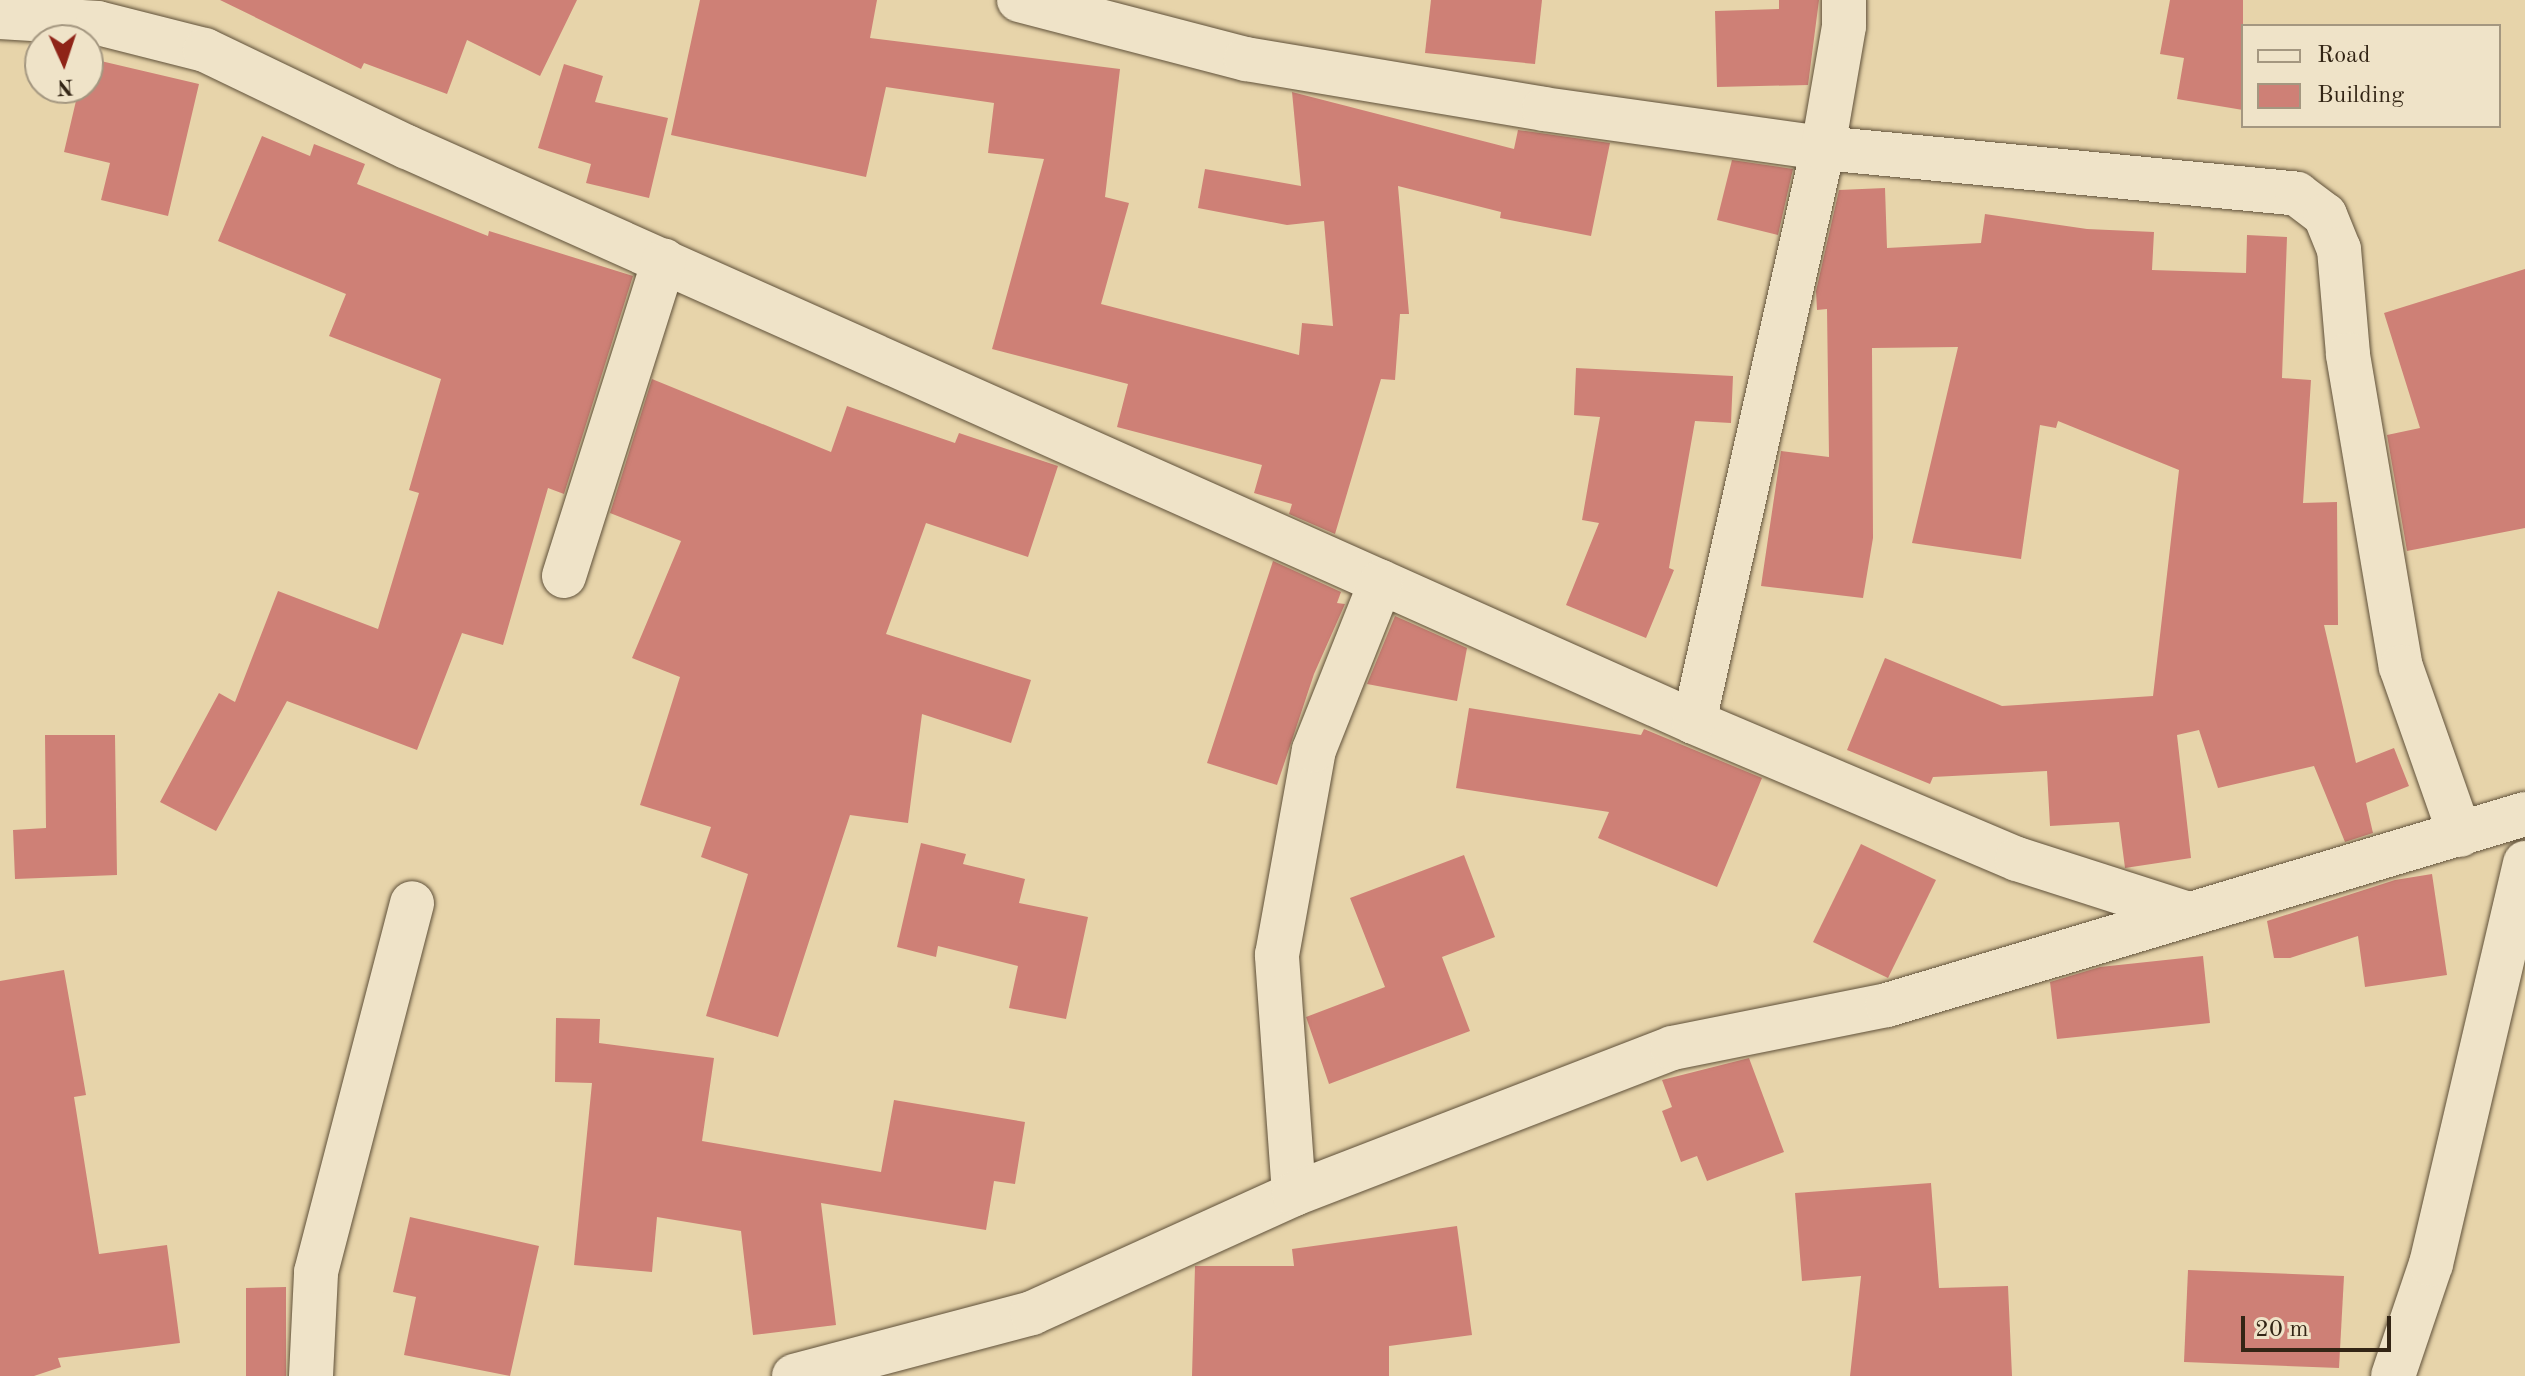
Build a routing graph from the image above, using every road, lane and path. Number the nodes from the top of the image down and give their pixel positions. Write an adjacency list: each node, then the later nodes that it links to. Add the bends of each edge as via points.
1 (1019, 0): 4 (street, via 1246,59)
2 (1844, 0): 4 (street)
3 (0, 17): 5 (street, via 98,23 205,50 407,147)
4 (1823, 148): 8 (street); 10 (street, via 2297,194 2325,215 2339,249 2348,355 2401,667)
5 (664, 260): 6 (street); 7 (street)
6 (564, 576)
7 (1381, 582): 8 (street); 14 (street, via 1314,750 1277,955)
8 (1694, 722): 13 (street, via 2017,859)
9 (2525, 814): 10 (street)
10 (2460, 835): 13 (street)
11 (2525, 863): 17 (street, via 2431,1264)
12 (412, 903): 15 (street, via 316,1272)
13 (2185, 913): 14 (street, via 1887,1005 1672,1048)
14 (1294, 1194): 16 (street, via 1032,1313)
15 (311, 1376)
16 (794, 1376)
17 (2393, 1376)

